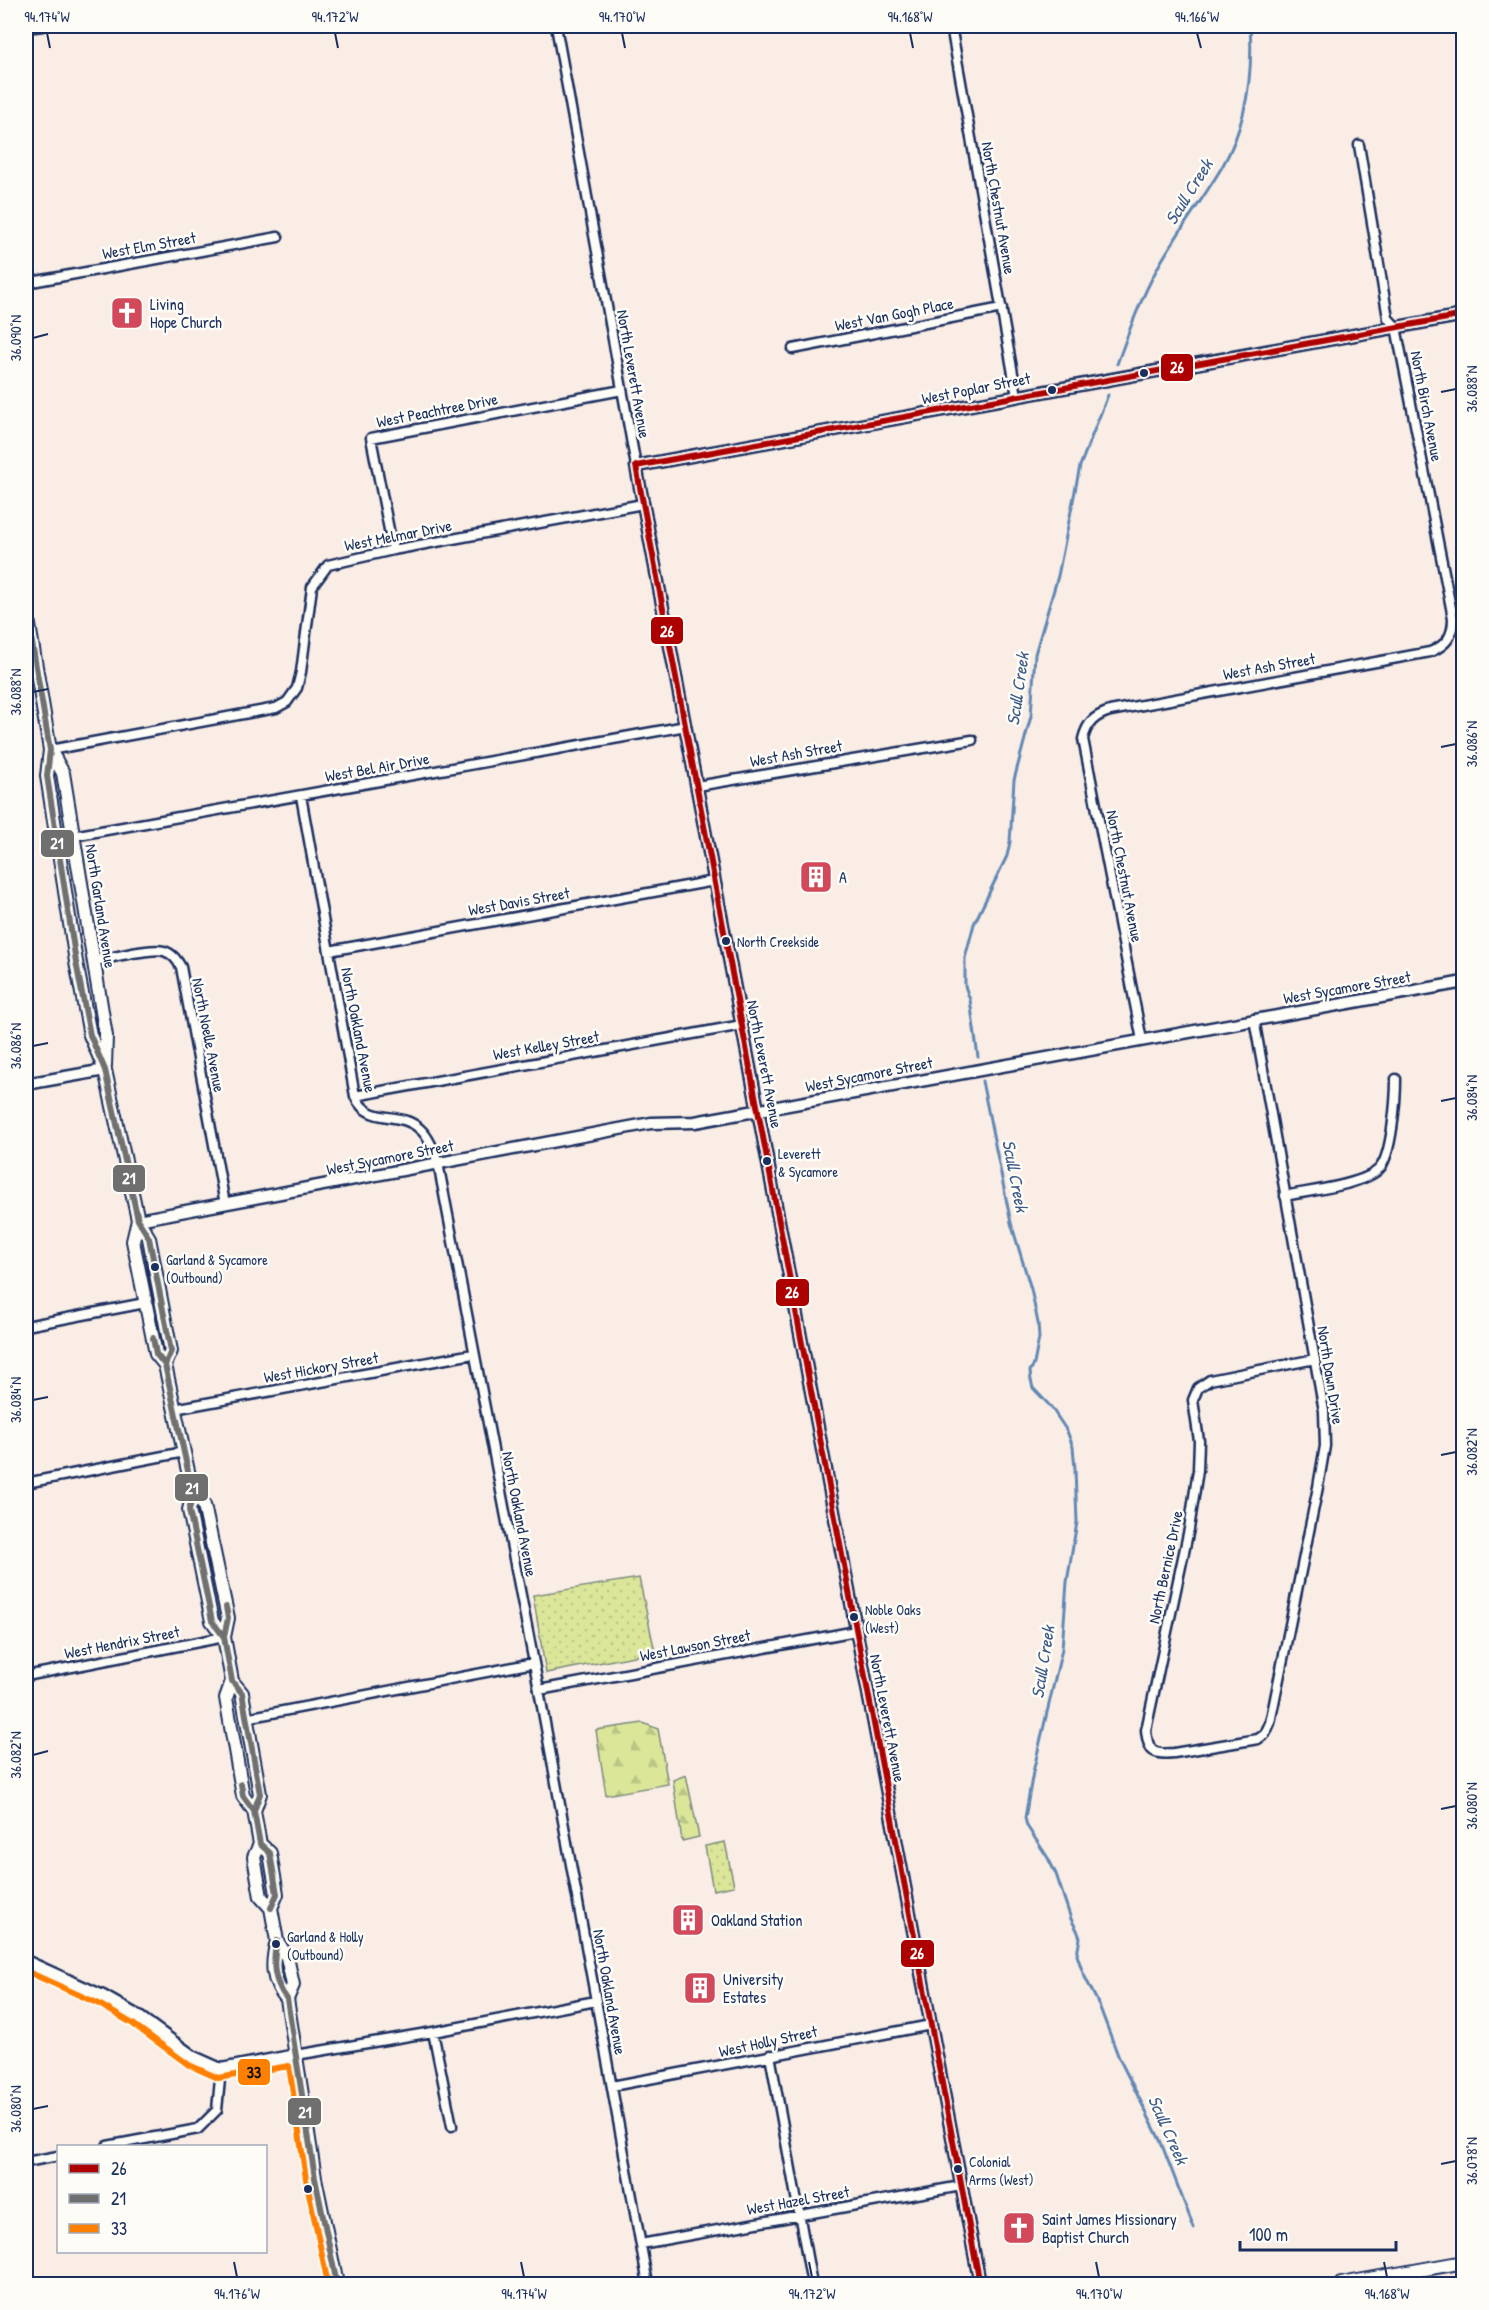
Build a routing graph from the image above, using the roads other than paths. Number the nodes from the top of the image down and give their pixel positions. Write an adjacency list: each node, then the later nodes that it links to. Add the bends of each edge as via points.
1 (43, 26): 4 (street)
2 (556, 26): 12 (street, North Leverett Avenue)
3 (951, 26): 8 (street, North Chestnut Avenue)
4 (26, 28)
5 (1359, 145): 10 (street, North Birch Avenue, via 1388,318)
6 (278, 237): 7 (street, West Elm Street)
7 (26, 283)
8 (1002, 308): 11 (street, West Van Gogh Place); 13 (street, North Chestnut Avenue)
9 (1464, 315): 10 (street, West Poplar Street)
10 (1396, 327): 13 (street, West Poplar Street); 18 (street, North Birch Avenue, via 1453,618)
11 (793, 349)
12 (622, 390): 14 (street, North Leverett Avenue); 16 (street, West Peachtree Drive, via 371,438)
13 (1017, 396): 14 (street, West Poplar Street)
14 (636, 466): 15 (street, North Leverett Avenue)
15 (643, 504): 16 (street, West Melmar Drive); 20 (street, North Leverett Avenue)
16 (393, 550): 22 (street, West Melmar Drive, via 328,566 312,587 301,672 297,688 287,702 276,708)
17 (26, 609): 22 (main road, North Garland Avenue)
18 (1449, 639): 19 (street, West Ash Street, via 1430,652 1110,711)
19 (1093, 719): 32 (street, North Chestnut Avenue, via 1083,739)
20 (686, 726): 23 (street, North Leverett Avenue); 24 (street, West Bel Air Drive)
21 (972, 740): 23 (street, West Ash Street)
22 (50, 750): 25 (main road, North Garland Avenue, via 63,773); 33 (main road, North Garland Avenue, via 47,776 76,962 91,1039)
23 (697, 786): 26 (street, North Leverett Avenue)
24 (301, 796): 25 (street, West Bel Air Drive); 27 (street, North Oakland Avenue)
25 (73, 836): 28 (main road, North Garland Avenue)
26 (714, 880): 27 (street, West Davis Street); 31 (street, North Leverett Avenue)
27 (329, 951): 36 (street, North Oakland Avenue)
28 (92, 962): 33 (main road, North Garland Avenue, via 106,1036); 40 (street, North Noelle Avenue, via 160,950 173,956 181,967)
29 (1464, 982): 30 (street, West Sycamore Street)
30 (1254, 1019): 32 (street, West Sycamore Street); 39 (street, North Dawn Drive)
31 (742, 1025): 36 (street, West Kelley Street); 37 (street, North Leverett Avenue)
32 (1142, 1040): 37 (street, West Sycamore Street)
33 (105, 1070): 35 (street); 41 (main road, North Garland Avenue)
34 (1396, 1079): 39 (street, via 1396,1102 1386,1157 1380,1169 1367,1177)
35 (26, 1084)
36 (355, 1096): 38 (street, North Oakland Avenue, via 369,1114 406,1120 421,1129)
37 (759, 1110): 38 (street, West Sycamore Street, via 695,1122 651,1123); 50 (street, North Leverett Avenue)
38 (438, 1163): 40 (street, West Sycamore Street); 44 (street, North Oakland Avenue)
39 (1285, 1196): 45 (street, North Dawn Drive)
40 (225, 1204): 41 (street, West Sycamore Street)
41 (138, 1220): 42 (main road, North Garland Avenue, via 134,1241); 46 (main road, North Garland Avenue, via 149,1238 171,1351)
42 (146, 1302): 43 (street); 46 (main road, North Garland Avenue, via 156,1354)
43 (26, 1326)
44 (473, 1354): 47 (street, West Hickory Street); 52 (street, North Oakland Avenue)
45 (1315, 1359): 57 (street, North Bernice Drive, via 1210,1380 1198,1388 1193,1400 1199,1441 1198,1470 1146,1730); 57 (street, North Dawn Drive, via 1324,1411 1325,1446 1265,1734 1258,1739 1174,1753)
46 (165, 1365): 47 (main road, North Garland Avenue)
47 (174, 1409): 48 (main road, North Garland Avenue)
48 (184, 1452): 49 (street); 51 (main road, North Garland Avenue, via 192,1494 189,1510 212,1621)
49 (26, 1483)
50 (856, 1631): 55 (street, West Lawson Street); 61 (street, North Leverett Avenue)
51 (224, 1637): 53 (street, West Hendrix Street); 54 (main road, North Garland Avenue)
52 (534, 1663): 55 (street, North Oakland Avenue); 56 (street)
53 (26, 1676)
54 (232, 1681): 56 (main road, North Garland Avenue, via 242,1693); 58 (main road, North Garland Avenue, via 226,1698 243,1796)
55 (539, 1690): 60 (street, North Oakland Avenue)
56 (246, 1718): 58 (main road, North Garland Avenue, via 260,1794)
57 (1151, 1750)
58 (254, 1811): 63 (main road, North Garland Avenue, via 260,1844 254,1857 261,1897 271,1908 277,1941 287,1957 293,1985 287,1999)
59 (26, 1961): 65 (street, via 102,1995 194,2057)
60 (596, 2001): 62 (street); 66 (street, North Oakland Avenue)
61 (931, 2025): 64 (street, West Holly Street); 71 (street, North Leverett Avenue)
62 (433, 2032): 63 (street); 67 (street)
63 (296, 2055): 65 (street); 75 (main road, North Garland Avenue)
64 (770, 2055): 66 (street, West Holly Street); 72 (street)
65 (221, 2069): 68 (street, via 217,2110 198,2129)
66 (612, 2086): 73 (street, North Oakland Avenue)
67 (452, 2126)
68 (112, 2145)
69 (57, 2156): 70 (street)
70 (26, 2162)
71 (961, 2186): 72 (street, West Hazel Street); 78 (street, North Leverett Avenue)
72 (798, 2215): 73 (street, West Hazel Street); 77 (street)
73 (641, 2244): 76 (street, North Oakland Avenue)
74 (1464, 2262): 79 (main road)
75 (337, 2284)
76 (648, 2284)
77 (812, 2284)
78 (980, 2284)
79 (1341, 2284)

